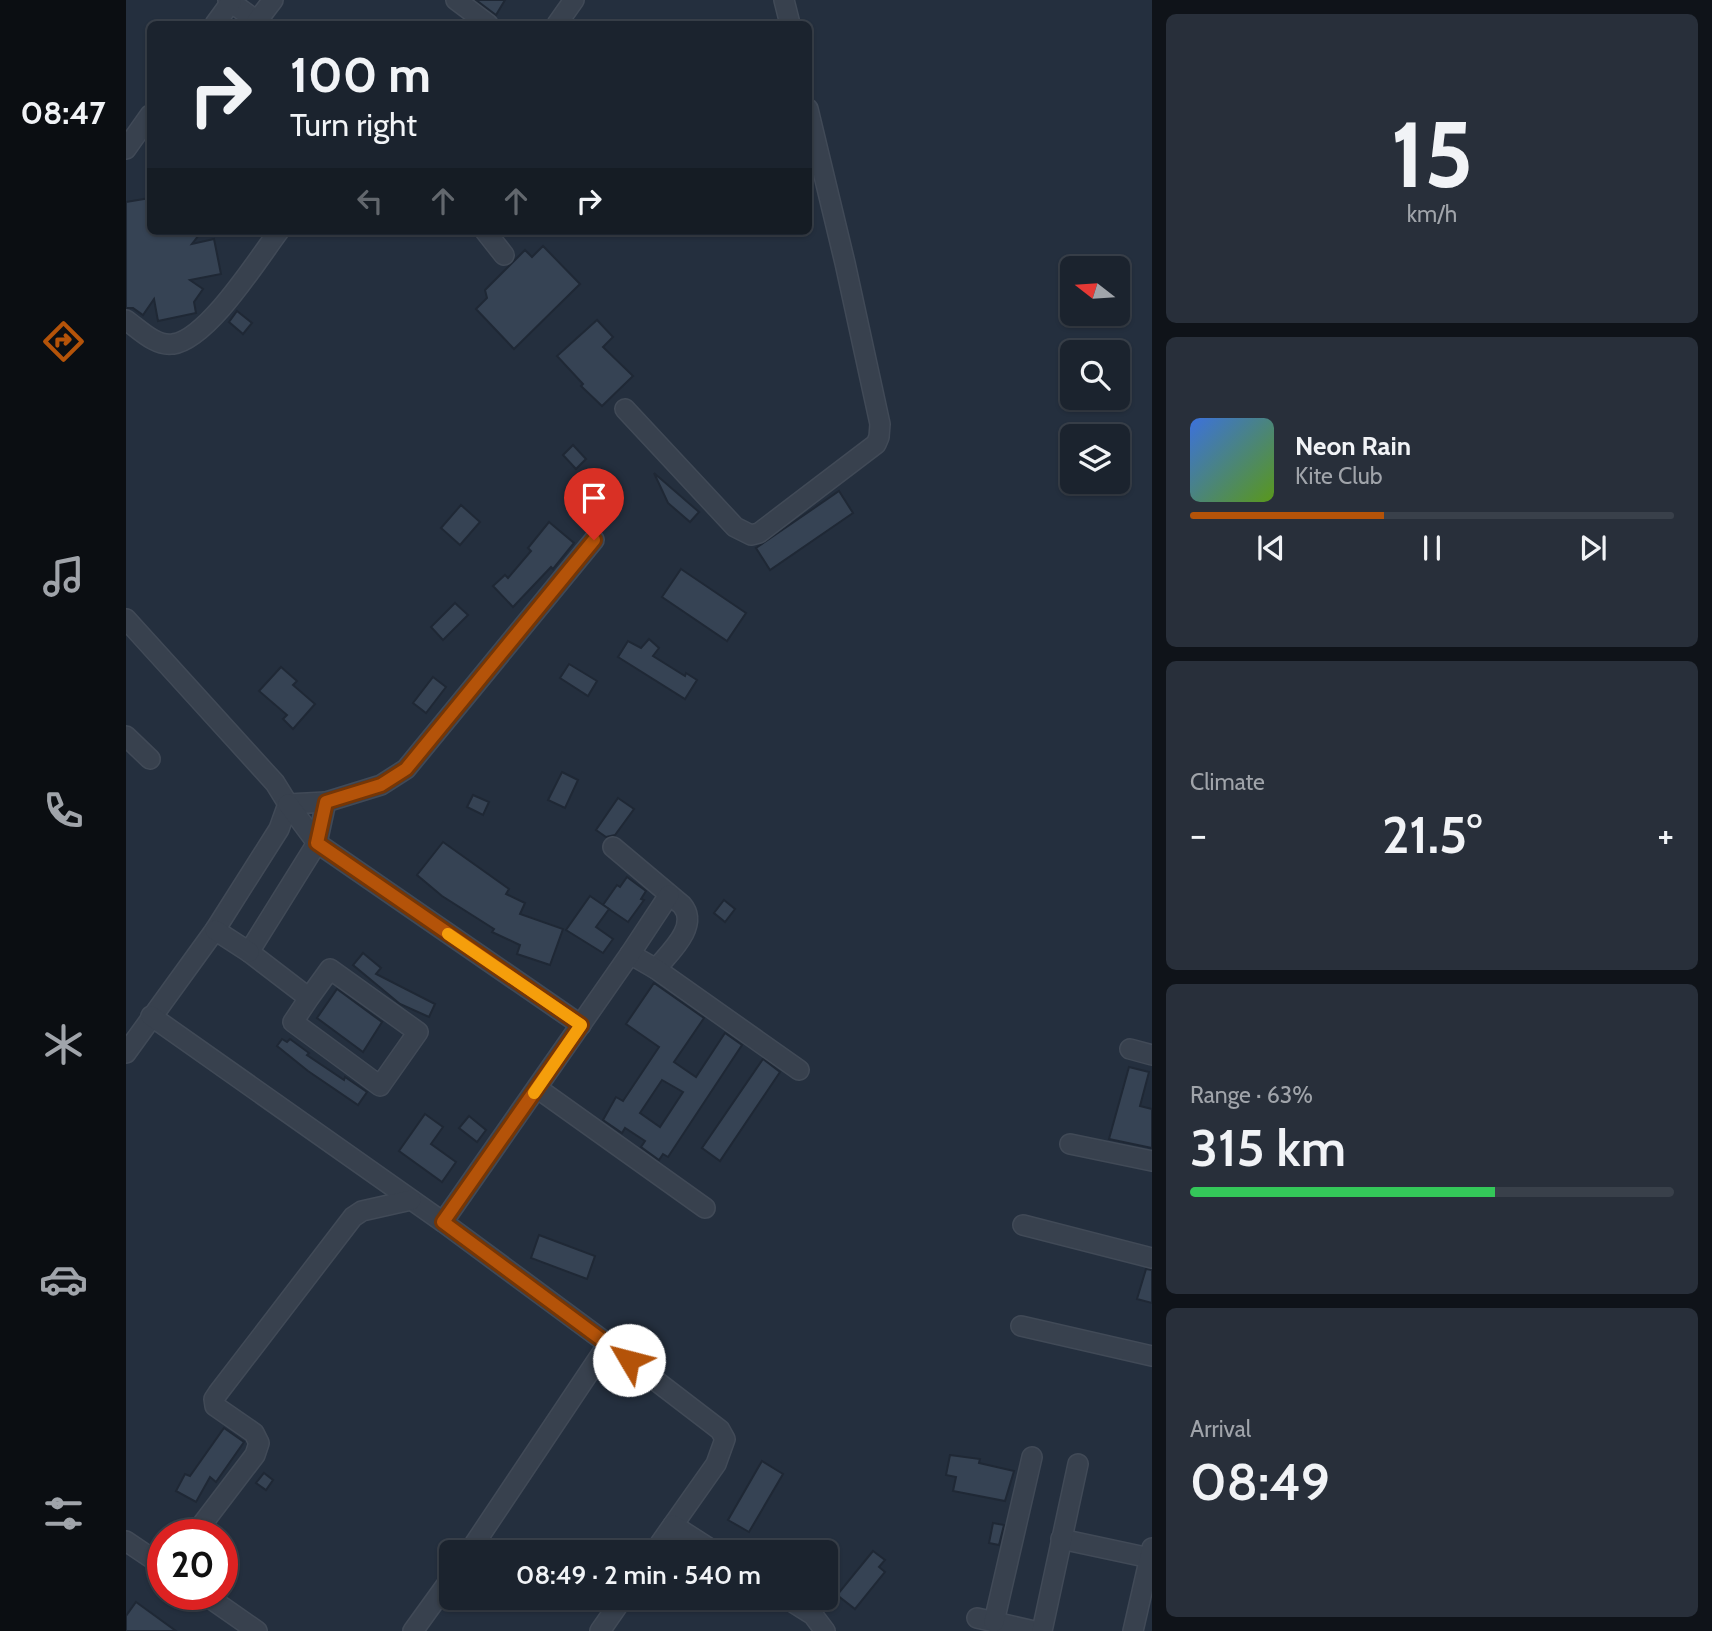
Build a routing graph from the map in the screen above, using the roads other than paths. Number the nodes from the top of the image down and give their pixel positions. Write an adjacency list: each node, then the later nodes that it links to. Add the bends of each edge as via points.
1 (273, 0): 8 (street)
2 (456, 0): 9 (street)
3 (575, 0): 10 (street)
4 (784, 0): 11 (street)
5 (230, 1): 6 (street); 7 (street)
6 (217, 21)
7 (256, 21)
8 (260, 21)
9 (484, 21)
10 (559, 21)
11 (789, 21)
12 (147, 119): 14 (street)
13 (812, 126): 19 (street, via 880,424 876,444 751,535 735,527)
14 (126, 149)
15 (276, 235): 18 (street, via 229,300 185,340 159,343)
16 (488, 235): 17 (street)
17 (504, 255)
18 (126, 320)
19 (625, 409)
20 (594, 540): 24 (street, via 406,769 381,785)
21 (126, 619): 25 (street, via 275,783)
22 (126, 736): 23 (street)
23 (150, 760)
24 (326, 802): 25 (street); 26 (street)
25 (288, 804): 26 (street); 29 (street, via 279,830)
26 (317, 843): 30 (street); 35 (street)
27 (613, 847): 28 (street)
28 (669, 895): 31 (street); 32 (street, via 686,909 689,921)
29 (215, 930): 30 (street); 34 (street)
30 (249, 952): 33 (street)
31 (630, 954): 32 (street); 35 (street)
32 (656, 970): 39 (street)
33 (309, 998): 33 (street, via 330,969 418,1032 380,1086 293,1022)
34 (152, 1016): 37 (street); 43 (street)
35 (581, 1025): 40 (street)
36 (1130, 1049): 38 (street)
37 (126, 1053)
38 (1152, 1055)
39 (799, 1070)
40 (537, 1088): 44 (street); 45 (street)
41 (1070, 1144): 42 (street)
42 (1152, 1161)
43 (411, 1200): 45 (street); 53 (street, via 353,1217 214,1399 215,1406 254,1433 259,1443 255,1455)
44 (705, 1208)
45 (443, 1222): 49 (street)
46 (1023, 1225): 47 (street)
47 (1152, 1258)
48 (1021, 1326): 50 (street)
49 (608, 1344): 54 (street, via 720,1430 725,1439 716,1464); 56 (street)
50 (1152, 1356)
51 (1032, 1457): 70 (street, via 985,1620)
52 (1078, 1464): 55 (street)
53 (206, 1519)
54 (673, 1525): 57 (street); 58 (street)
55 (1061, 1539): 60 (street); 71 (street)
56 (477, 1540)
57 (662, 1540)
58 (696, 1540)
59 (126, 1541): 61 (street)
60 (1151, 1553): 72 (street)
61 (147, 1555)
62 (439, 1595): 67 (street)
63 (227, 1610): 66 (street)
64 (615, 1610): 68 (street)
65 (805, 1610): 69 (street)
66 (257, 1631)
67 (413, 1631)
68 (600, 1631)
69 (825, 1631)
70 (1034, 1631)
71 (1042, 1631)
72 (1133, 1631)

